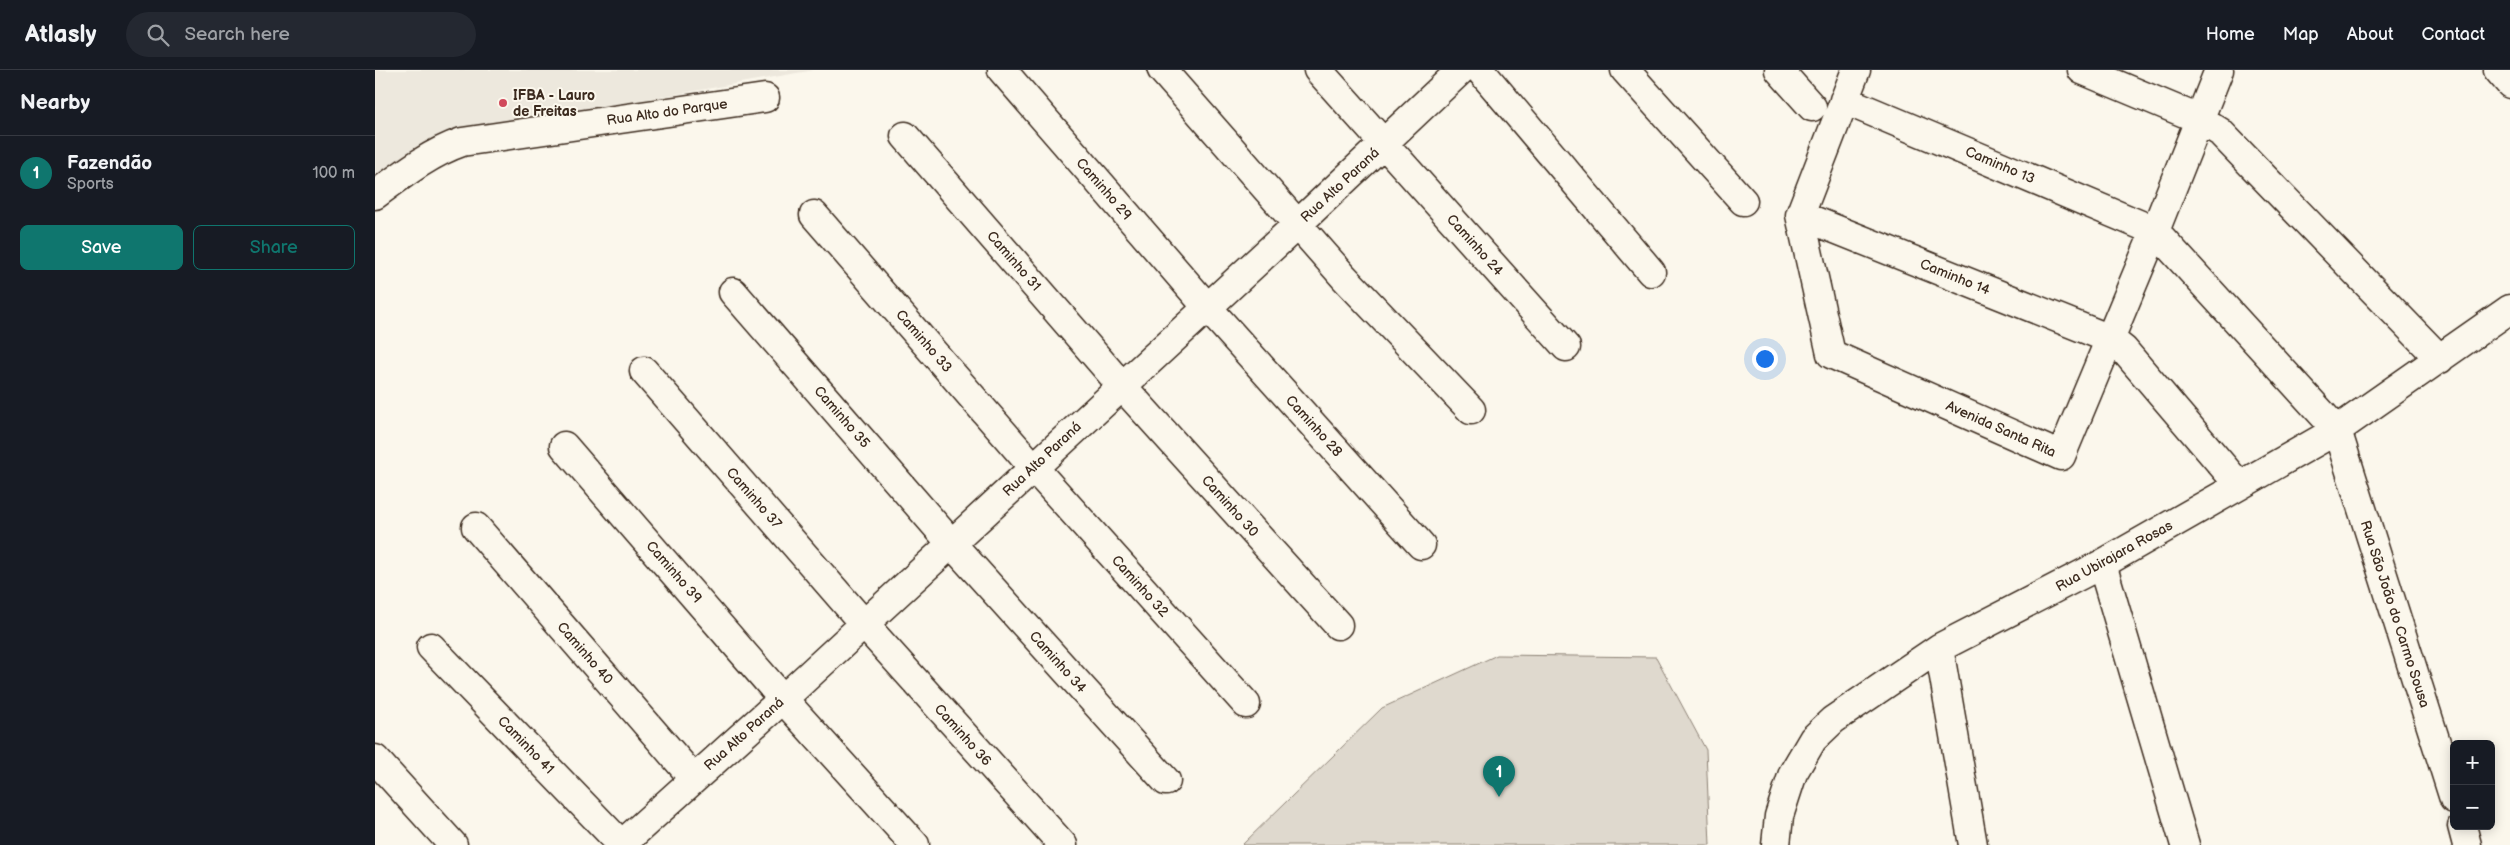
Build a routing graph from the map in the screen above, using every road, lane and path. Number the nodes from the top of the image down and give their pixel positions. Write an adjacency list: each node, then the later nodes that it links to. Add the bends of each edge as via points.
1 (1001, 70): 27 (street, Caminho 29)
2 (1162, 70): 23 (street)
3 (1318, 70): 18 (street, Caminho 24)
4 (1461, 70): 18 (street, Rua Alto Paraná)
5 (1480, 70): 25 (street)
6 (1625, 70): 20 (street)
7 (1779, 70): 15 (street)
8 (1855, 70): 14 (street)
9 (2082, 70): 16 (street)
10 (2219, 70): 16 (street, Avenida Santa Rita)
11 (2497, 70): 12 (street)
12 (2510, 84)
13 (765, 98): 19 (street, Rua Alto do Parque, via 462,142 423,161)
14 (1844, 100): 22 (street); 24 (street, Caminho 13)
15 (1813, 108)
16 (2199, 119): 24 (street, Avenida Santa Rita); 31 (street, via 2220,132)
17 (905, 136): 33 (street, Caminho 31)
18 (1384, 143): 23 (street, Rua Alto Paraná); 30 (street, Caminho 24)
19 (375, 196)
20 (1743, 201)
21 (814, 215): 37 (street, Caminho 33)
22 (1800, 215): 29 (street, Caminho 14); 29 (street, Avenida Santa Rita, via 1831,354 2061,456)
23 (1299, 223): 27 (street, Rua Alto Paraná); 34 (street, via 1344,277)
24 (2155, 230): 29 (street, Avenida Santa Rita); 35 (street)
25 (1651, 272)
26 (733, 292): 40 (street, Caminho 35)
27 (1207, 307): 33 (street, Rua Alto Paraná); 41 (street, Caminho 28)
28 (2510, 309): 31 (street, Rua Ubirajara Rosas)
29 (2110, 339): 38 (street, Caminho 14, via 2124,350)
30 (1566, 346)
31 (2440, 359): 35 (street, Rua Ubirajara Rosas)
32 (644, 371): 43 (street, Caminho 37)
33 (1122, 386): 37 (street, Rua Alto Paraná); 44 (street, Caminho 30)
34 (1471, 410)
35 (2337, 430): 38 (street, Rua Ubirajara Rosas); 52 (street, Rua São João do Carmo Sousa)
36 (564, 446): 47 (street, Caminho 39)
37 (1033, 467): 40 (street, Rua Alto Paraná); 48 (street, Caminho 32)
38 (2239, 486): 42 (street, Rua Ubirajara Rosas)
39 (476, 528): 50 (street, Caminho 40)
40 (951, 542): 43 (street, Rua Alto Paraná); 51 (street, Caminho 34)
41 (1421, 545)
42 (2102, 564): 46 (street, Rua Ubirajara Rosas); 60 (street)
43 (864, 624): 47 (street, Rua Alto Paraná); 57 (street, Caminho 36)
44 (1338, 626)
45 (431, 646): 55 (street, Caminho 41)
46 (1939, 648): 58 (street, Rua Ubirajara Rosas, via 1833,720 1813,739 1793,773 1779,816); 59 (street)
47 (783, 699): 50 (street, Rua Alto Paraná); 56 (street, Caminho 39)
48 (1246, 704)
49 (375, 759): 54 (street)
50 (694, 779): 55 (street, Rua Alto Paraná)
51 (1166, 781)
52 (2450, 786)
53 (2463, 830): 61 (street)
54 (453, 845)
55 (621, 845)
56 (915, 845)
57 (1063, 845)
58 (1776, 845)
59 (1973, 845)
60 (2185, 845)
61 (2467, 845)

